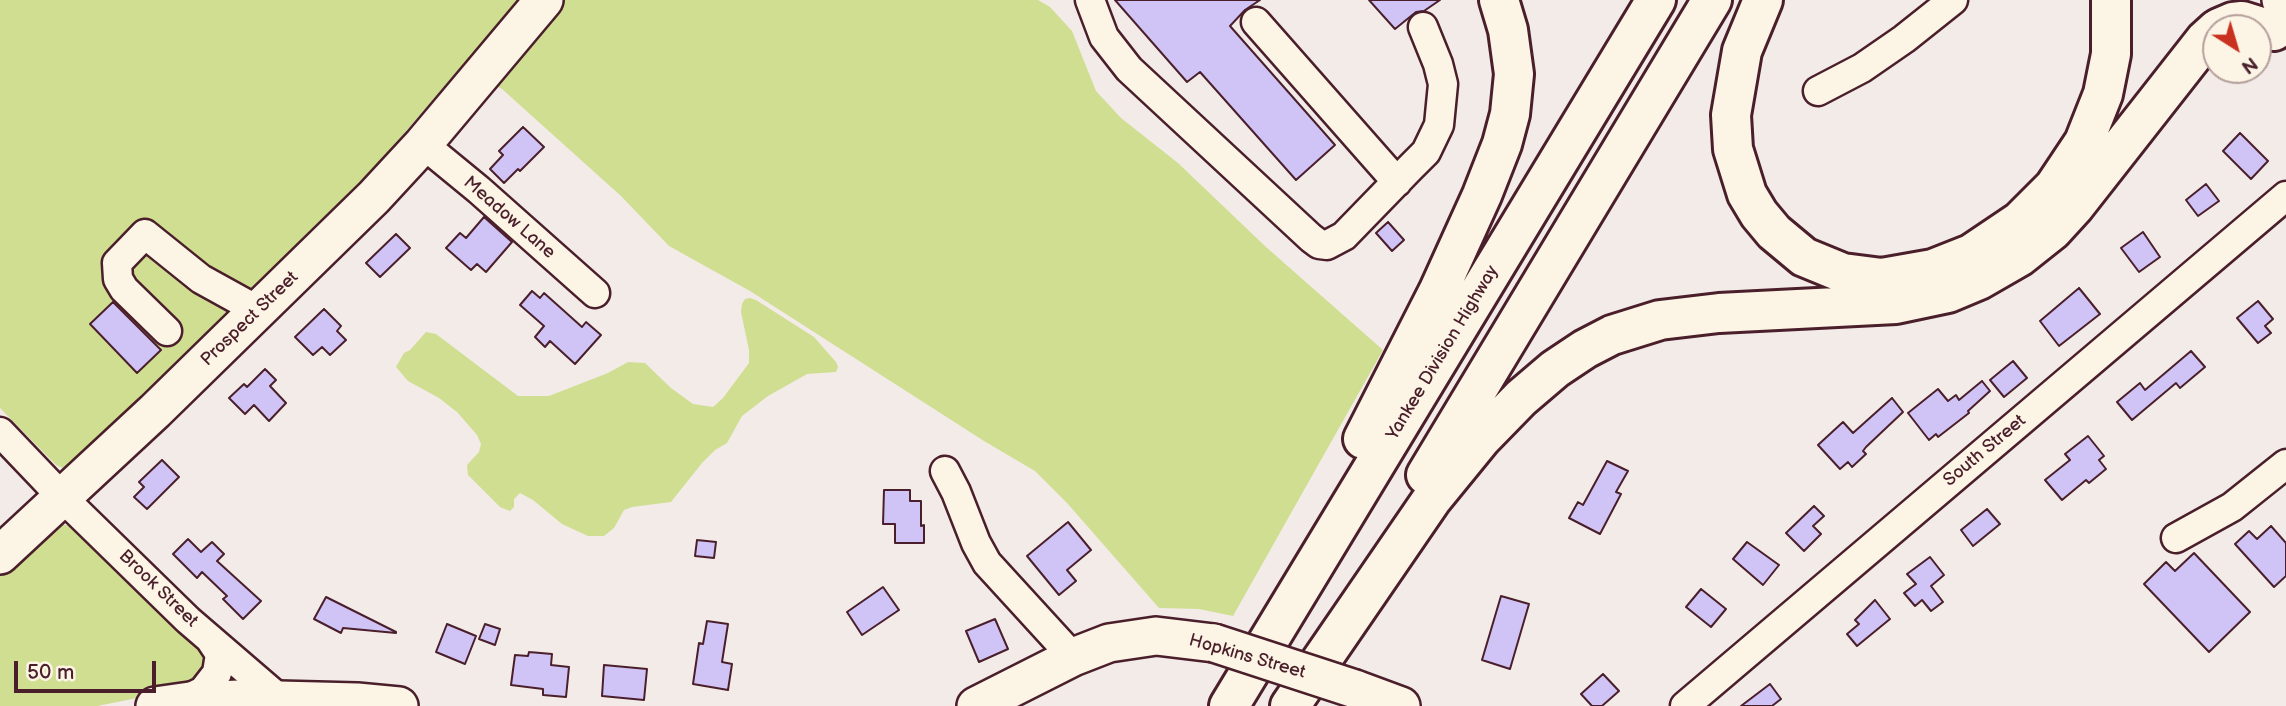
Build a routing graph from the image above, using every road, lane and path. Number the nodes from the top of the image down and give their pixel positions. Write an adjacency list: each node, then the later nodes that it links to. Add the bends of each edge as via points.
1 (544, 0): 15 (main road, Prospect Street)
2 (1090, 0): 16 (street, via 1104,37 1129,69 1319,244 1345,236)
3 (1499, 0): 33 (highway, via 1514,74 1502,144 1438,292)
4 (1656, 0): 33 (highway, Yankee Division Highway)
5 (1712, 0): 34 (highway)
6 (1763, 0): 8 (highway, via 1742,51 1731,115 1733,149 1747,194 1774,232 1804,257 1843,273 1882,278 1933,269 1971,254 2020,221 2054,187 2084,142 2103,94 2111,54)
7 (1953, 0): 14 (street, via 1862,68)
8 (2110, 0)
9 (2233, 0): 10 (main road)
10 (2282, 19)
11 (1256, 22): 16 (street)
12 (1423, 27): 16 (street, via 1443,85 1442,114 1426,152)
13 (2202, 44): 34 (highway, via 2053,230 2020,257 1979,280 1948,293 1896,304 1674,318 1612,335 1570,358 1521,398 1457,468)
14 (1818, 91)
15 (423, 144): 18 (street, Meadow Lane); 19 (main road, Prospect Street)
16 (1397, 182)
17 (2286, 196): 36 (street, South Street)
18 (595, 293)
19 (259, 311): 20 (street, via 201,279 145,234 117,263 118,279); 24 (main road, Prospect Street)
20 (167, 331)
21 (0, 432): 24 (street, Brook Street)
22 (2286, 464): 25 (street, via 2232,507)
23 (945, 471): 28 (street, via 988,563)
24 (63, 498): 26 (main road, Prospect Street); 27 (street, Brook Street)
25 (2176, 538)
26 (0, 555)
27 (208, 637): 29 (street, via 220,654 217,673 203,691); 30 (street, Brook Street)
28 (1073, 657): 32 (main road, Hopkins Street); 35 (main road, Hopkins Street, bridge, via 1109,643 1140,638 1214,643)
29 (167, 704): 30 (main road, via 240,699)
30 (283, 704): 31 (main road)
31 (399, 706)
32 (976, 706)
33 (1227, 706)
34 (1289, 706)
35 (1401, 706)
36 (1685, 706)

